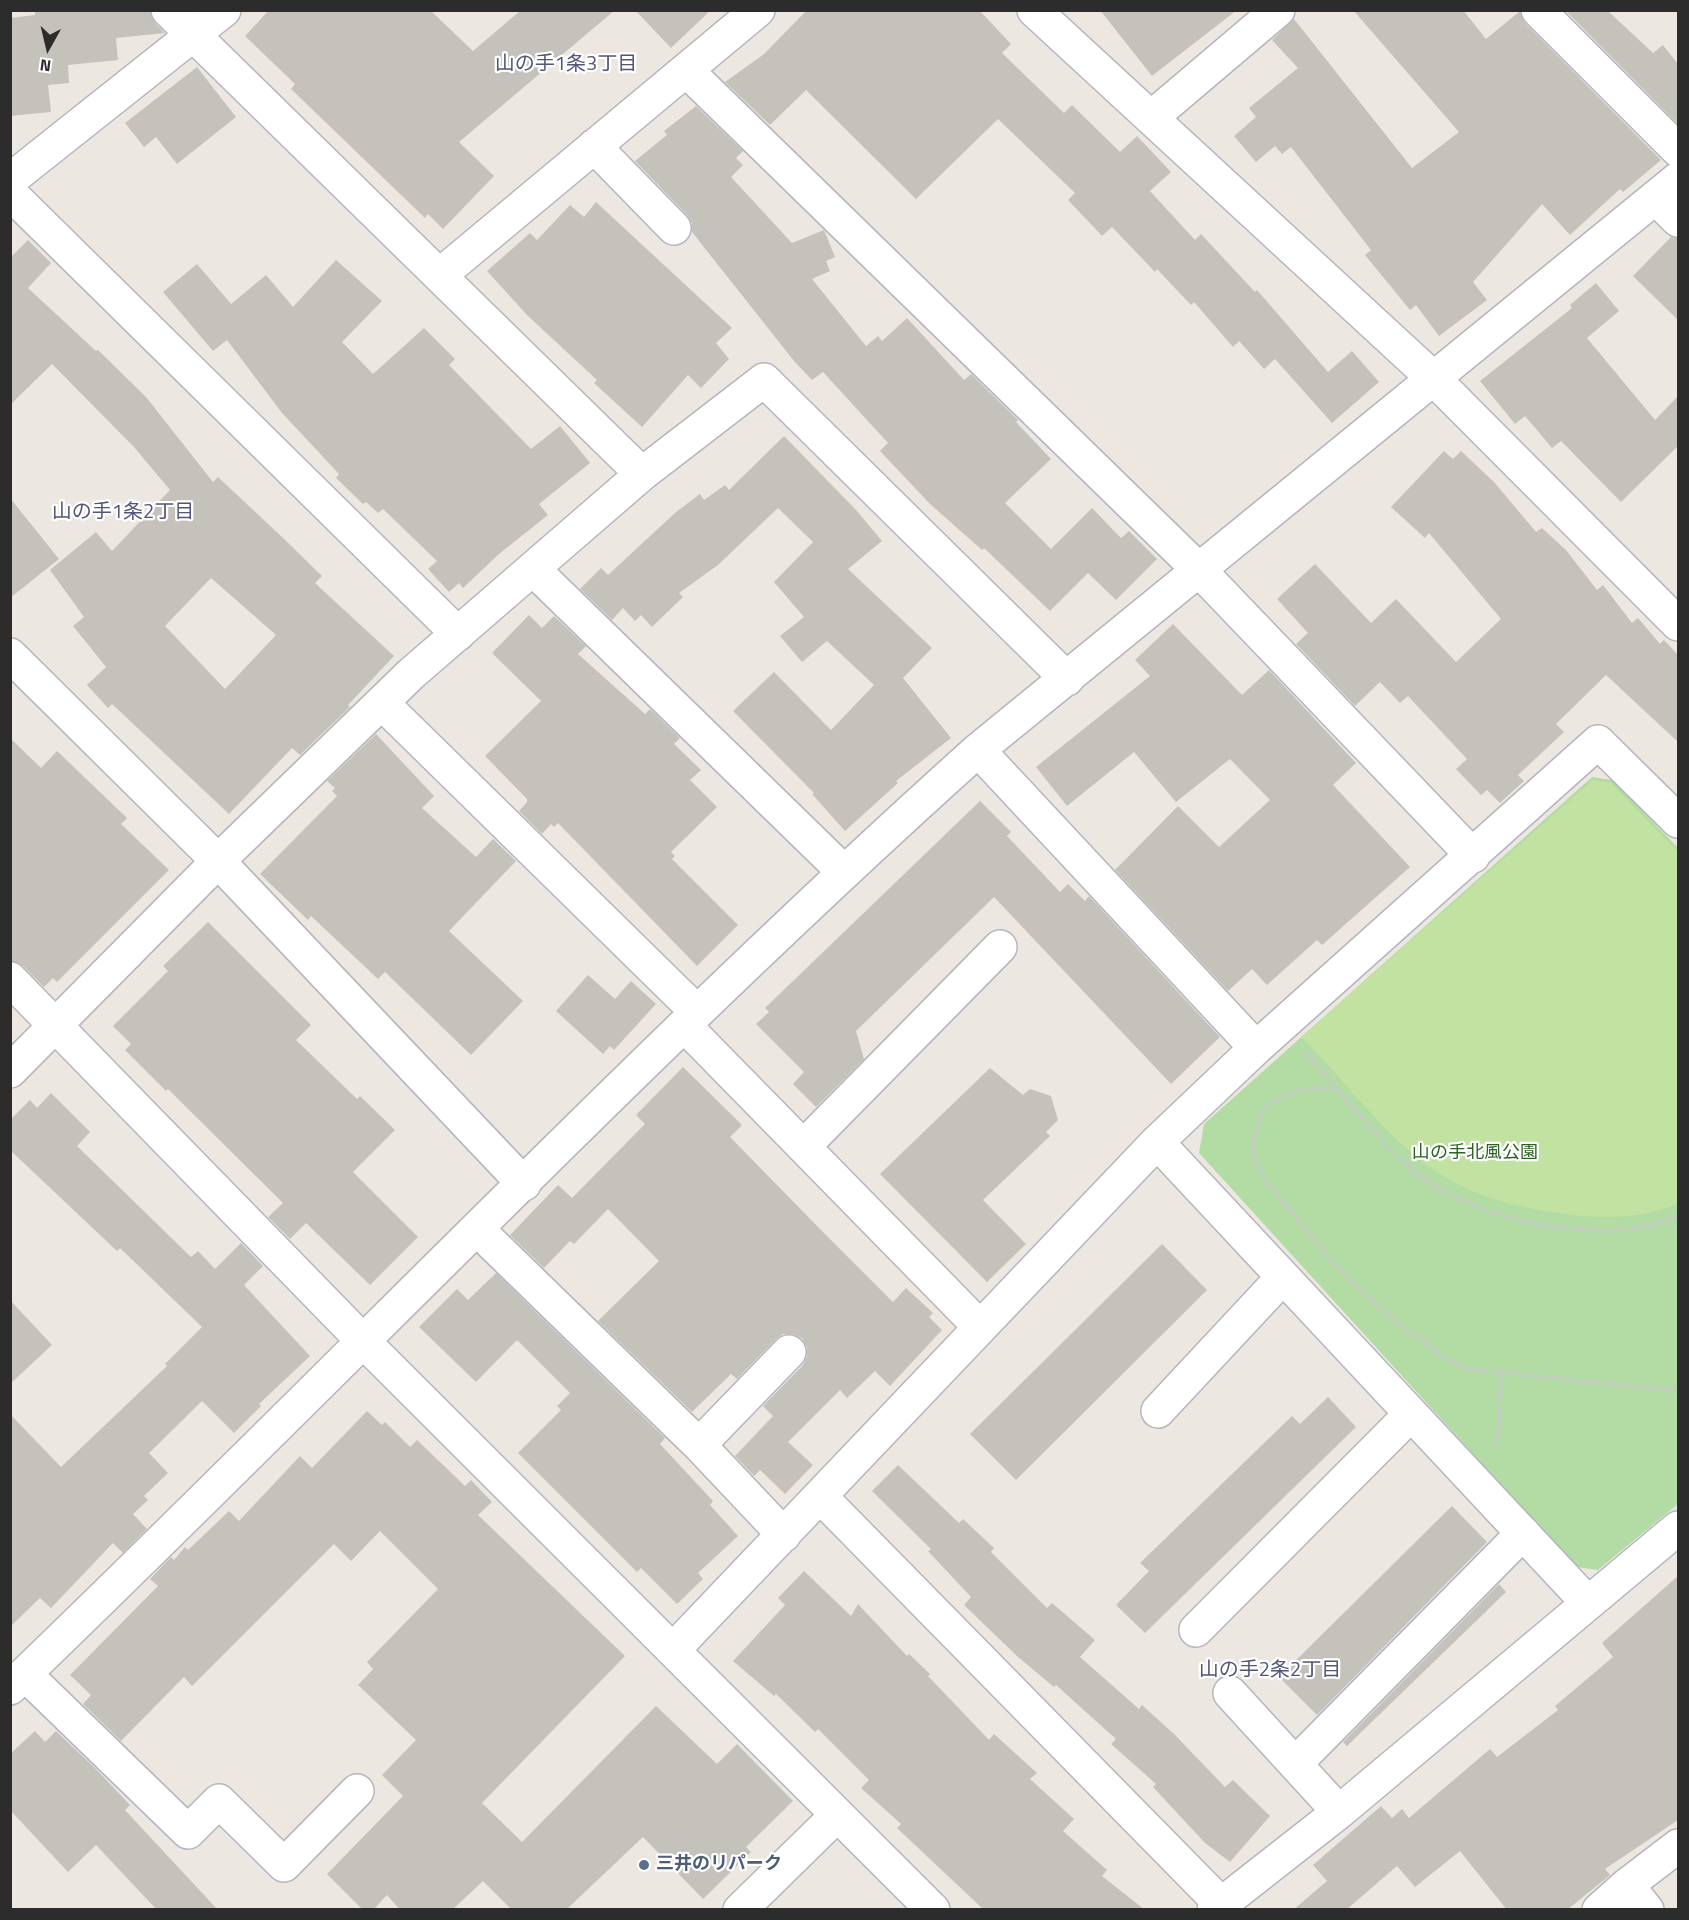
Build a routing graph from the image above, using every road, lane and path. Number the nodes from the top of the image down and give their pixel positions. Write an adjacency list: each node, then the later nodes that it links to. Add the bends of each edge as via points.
1 (168, 10): 7 (street)
2 (224, 10): 7 (street)
3 (758, 10): 8 (street)
4 (1034, 10): 9 (street)
5 (1278, 10): 9 (street)
6 (1538, 10): 11 (street)
7 (194, 36): 12 (street); 16 (street)
8 (686, 70): 10 (street); 20 (street)
9 (1152, 117): 17 (street)
10 (594, 146): 15 (street); 16 (street)
11 (1678, 150)
12 (10, 180)
13 (10, 193): 22 (street)
14 (1671, 199): 17 (street)
15 (674, 228)
16 (440, 275): 18 (street)
17 (1433, 378): 20 (street); 21 (street)
18 (642, 474): 19 (street); 24 (street, via 764,380)
19 (533, 569): 22 (street); 30 (street)
20 (1200, 571): 24 (street); 28 (street)
21 (1678, 624)
22 (458, 634): 25 (street)
23 (10, 655): 29 (street)
24 (1067, 678): 26 (street)
25 (382, 704): 29 (street); 33 (street)
26 (978, 750): 30 (street); 36 (street)
27 (1678, 821): 28 (street, via 1598,742)
28 (1473, 856): 35 (street)
29 (218, 861): 34 (street); 41 (street)
30 (844, 872): 33 (street)
31 (1000, 947): 40 (street)
32 (10, 979): 34 (street)
33 (690, 1019): 40 (street); 41 (street)
34 (57, 1025): 37 (street); 46 (street)
35 (1282, 1025): 36 (street); 38 (path)
36 (1256, 1048): 39 (street)
37 (10, 1071)
38 (1338, 1089): 42 (path, via 1389,1147 1435,1187 1492,1213 1535,1224 1619,1231); 48 (path, via 1288,1092 1262,1110 1254,1140 1257,1167 1299,1222 1384,1313 1437,1354 1467,1369)
39 (1157, 1142): 44 (street); 45 (street)
40 (804, 1146): 45 (street)
41 (524, 1184): 43 (street)
42 (1678, 1216)
43 (477, 1229): 46 (street); 52 (street)
44 (1283, 1277): 50 (street); 51 (street)
45 (980, 1327): 54 (street)
46 (362, 1340): 60 (street); 61 (street)
47 (789, 1352): 52 (street)
48 (1501, 1371): 49 (path); 53 (path, via 1499,1430 1494,1449)
49 (1678, 1391)
50 (1158, 1411)
51 (1411, 1414): 53 (street); 59 (street)
52 (699, 1445): 57 (street)
53 (1462, 1468): 56 (street)
54 (820, 1496): 57 (street); 69 (street)
55 (1678, 1528): 58 (street)
56 (1522, 1533): 58 (street); 63 (street)
57 (784, 1535): 60 (street)
58 (1588, 1603): 65 (street)
59 (1196, 1630)
60 (673, 1650): 66 (street)
61 (18, 1681): 64 (street, via 188,1832 219,1801 284,1865)
62 (1230, 1694): 63 (street)
63 (1296, 1763): 65 (street)
64 (357, 1791)
65 (1339, 1812): 69 (street)
66 (837, 1815): 70 (street); 71 (street)
67 (1678, 1846): 68 (street)
68 (1637, 1897): 72 (street)
69 (1218, 1907)
70 (740, 1910)
71 (933, 1910)
72 (1599, 1910)

